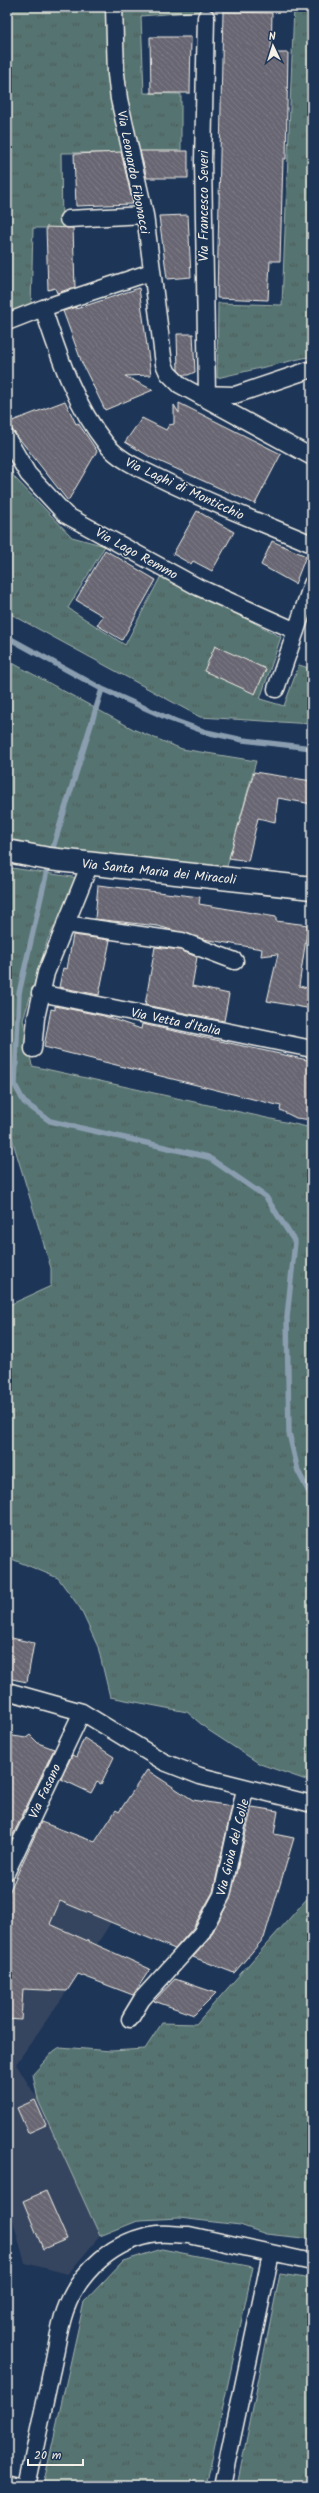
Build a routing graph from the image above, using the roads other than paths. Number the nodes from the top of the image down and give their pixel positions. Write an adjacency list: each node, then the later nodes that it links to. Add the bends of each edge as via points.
1 (114, 7): 3 (street, Via Leonardo Fibonacci, via 119,99)
2 (206, 17): 9 (street, Via Francesco Severi)
3 (145, 215): 4 (street); 5 (street, Via Leonardo Fibonacci)
4 (68, 219)
5 (151, 272): 6 (street); 9 (street, Via Leonardo Fibonacci, via 164,364 173,378)
6 (44, 308): 7 (street); 12 (street, Via Laghi di Monticchio, via 63,370 74,395 107,445 118,455 177,486)
7 (7, 322)
8 (312, 369): 9 (street, via 235,394)
9 (201, 394): 11 (street, Via Leonardo Fibonacci)
10 (7, 438): 14 (street, Via Lago Remmo, via 28,474 66,514 198,587)
11 (312, 457)
12 (312, 544)
13 (312, 584): 14 (street)
14 (296, 631): 15 (street)
15 (276, 689)
16 (7, 851): 17 (street, Via Santa Maria dei Miracoli)
17 (90, 864): 18 (street, Via Santa Maria dei Miracoli); 19 (street)
18 (312, 888)
19 (66, 924): 20 (street, via 182,941); 21 (street)
20 (235, 962)
21 (40, 993): 22 (street); 23 (street, Via Vetta d'Italia)
22 (33, 1049)
23 (312, 1049)
24 (7, 1691): 25 (street)
25 (82, 1712): 26 (street, via 164,1762); 28 (street, Via Fasano)
26 (245, 1789): 27 (street); 29 (street, Via Gioia del Colle, via 222,1895 201,1934 142,1999)
27 (312, 1804)
28 (7, 1871)
29 (130, 2019)
30 (271, 2254): 31 (street); 34 (street, via 189,2235 158,2234 129,2242 94,2264 77,2286 65,2311); 35 (street)
31 (312, 2262)
32 (7, 2483): 33 (street)
33 (20, 2486)
34 (27, 2486)
35 (222, 2486)

